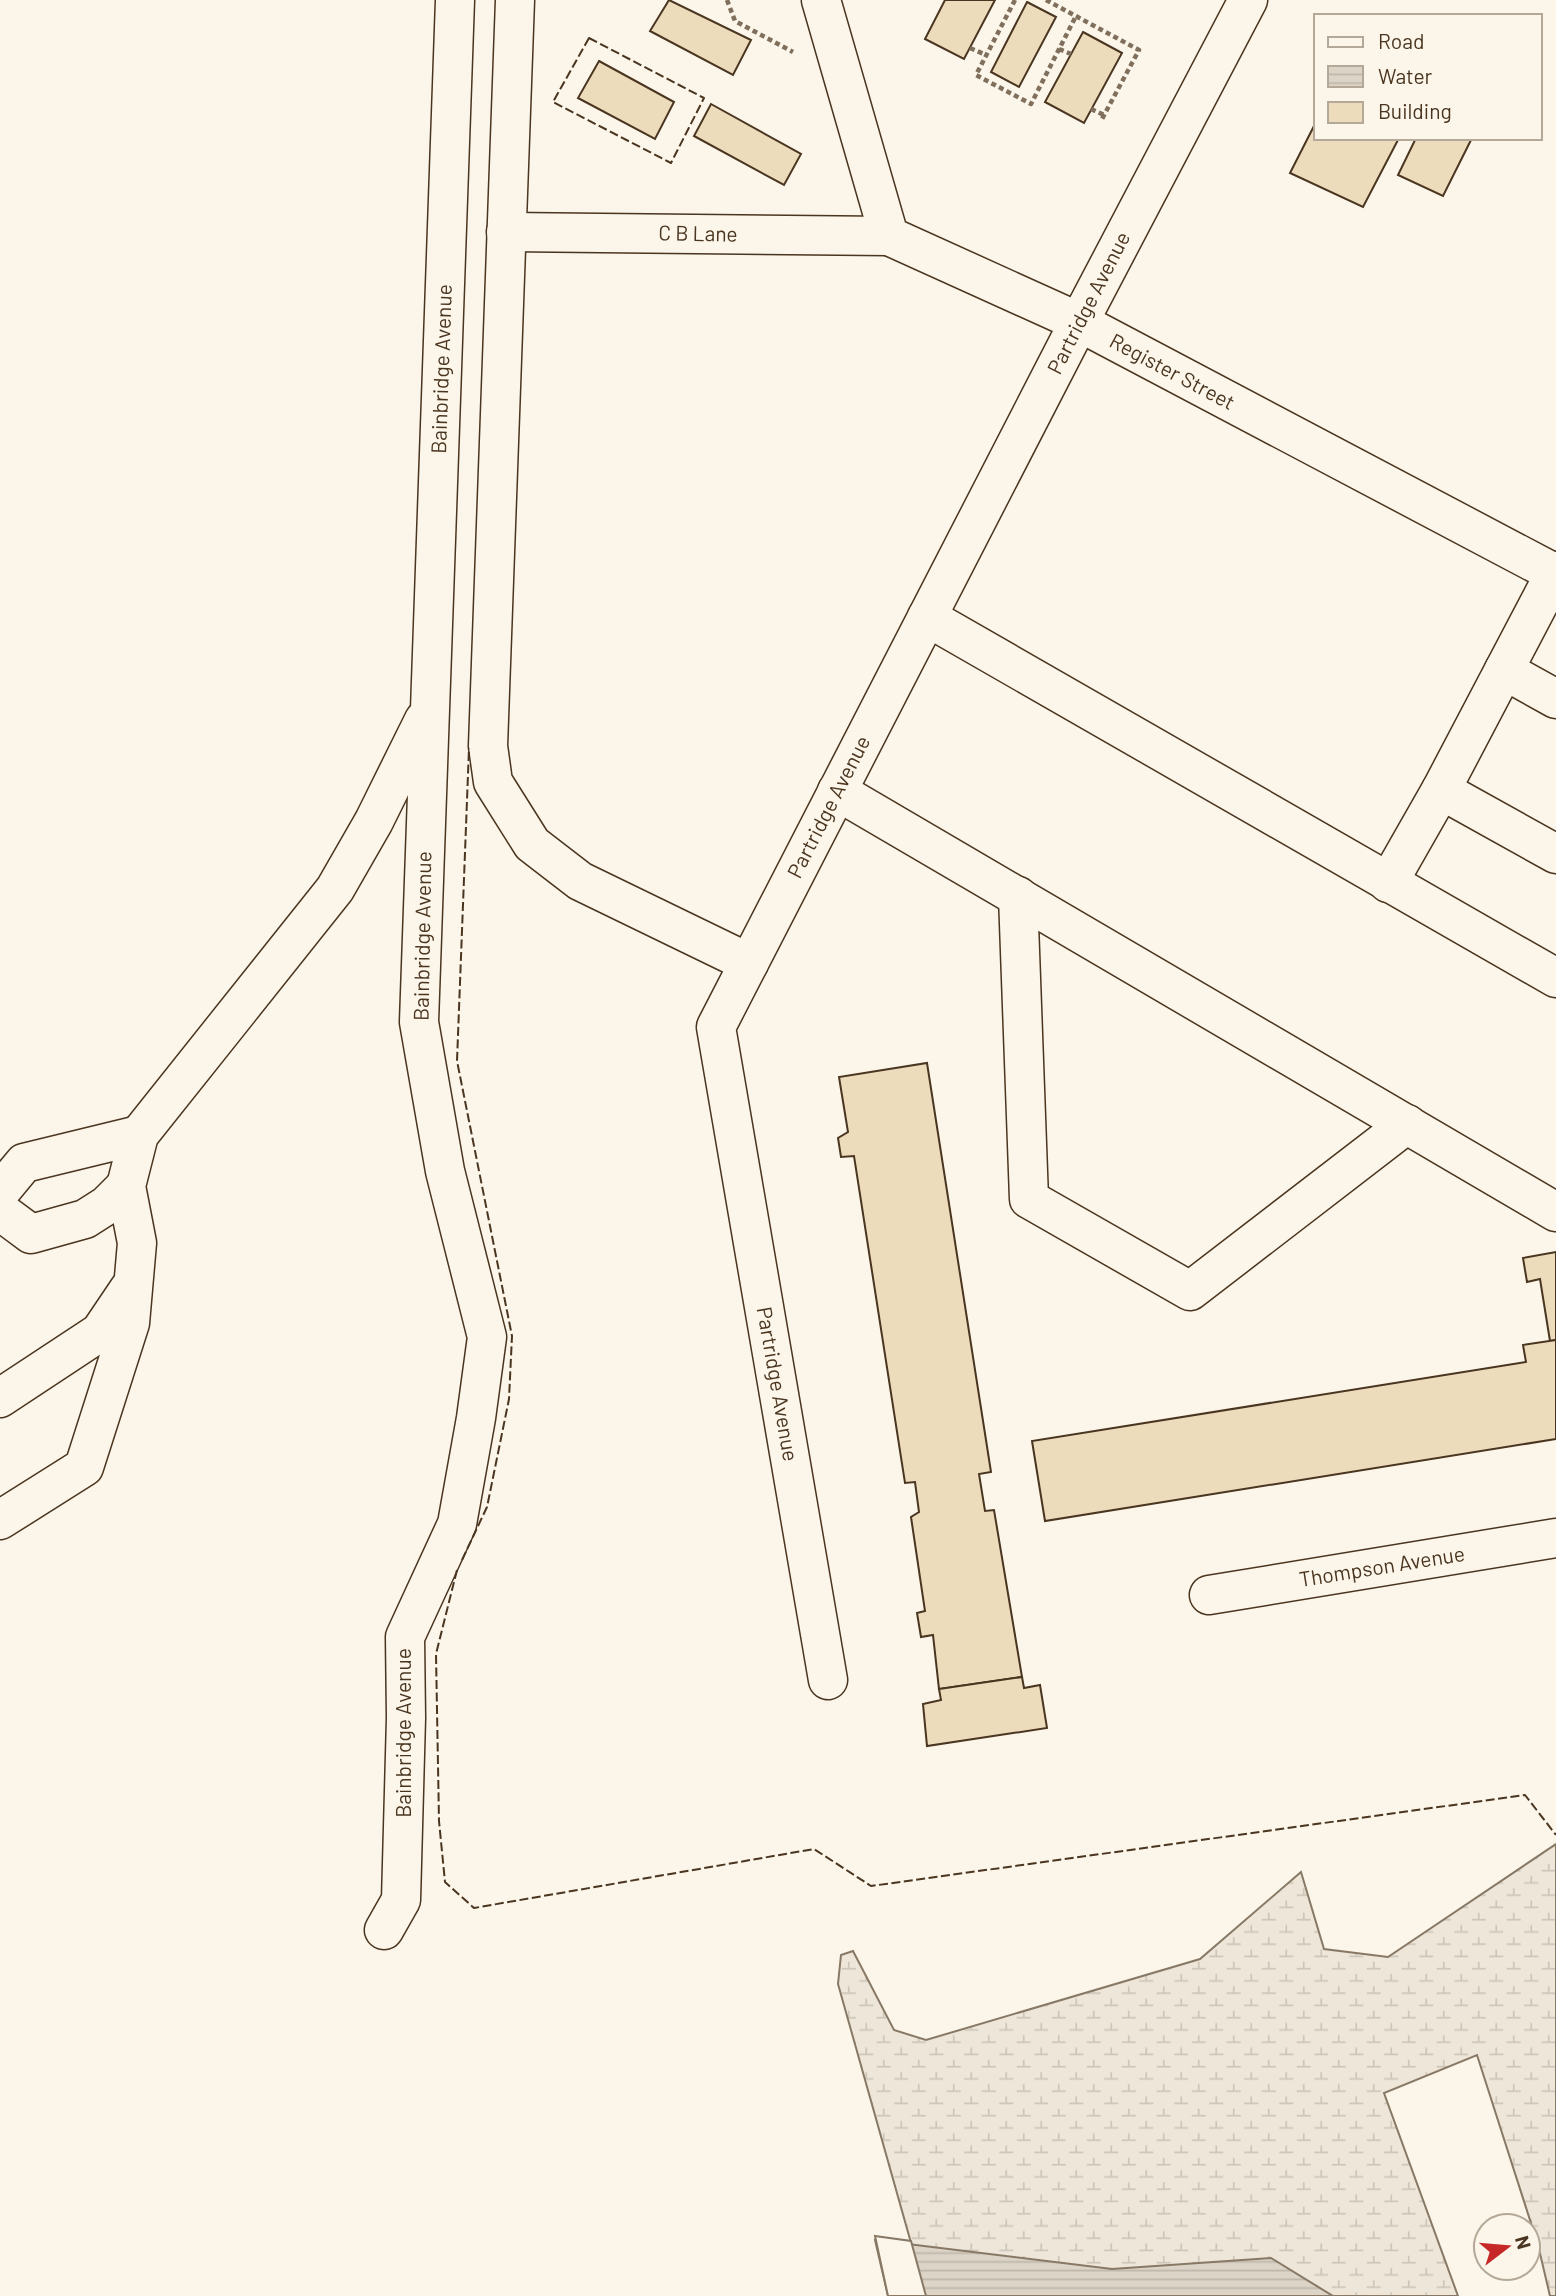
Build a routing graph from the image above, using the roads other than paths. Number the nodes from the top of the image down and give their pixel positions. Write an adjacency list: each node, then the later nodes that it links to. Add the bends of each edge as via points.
1 (455, 0): 12 (street, Bainbridge Avenue)
2 (515, 0): 5 (street)
3 (821, 0): 6 (street)
4 (1248, 0): 7 (street, Partridge Avenue)
5 (506, 232): 6 (street, C B Lane); 18 (street, via 488,746 493,782 532,844 580,881)
6 (889, 236): 7 (street, Register Street)
7 (1079, 322): 8 (street, Register Street); 9 (street, Partridge Avenue)
8 (1555, 573): 10 (street)
9 (927, 617): 14 (street, Partridge Avenue); 16 (street)
10 (1504, 670): 11 (street); 13 (street)
11 (1556, 699)
12 (430, 709): 21 (street, via 335,889); 32 (street, Bainbridge Avenue, via 419,1022 445,1171 487,1336 457,1524 405,1637 401,1900)
13 (1441, 790): 15 (street); 16 (street)
14 (837, 791): 17 (street); 18 (street, Partridge Avenue)
15 (1556, 854)
16 (1388, 883): 19 (street)
17 (1018, 896): 20 (street); 20 (street, via 1030,1199 1190,1291)
18 (749, 963): 31 (street, Partridge Avenue, via 716,1027)
19 (1556, 978)
20 (1407, 1124): 25 (street)
21 (139, 1135): 22 (street); 23 (street, via 24,1163)
22 (127, 1186): 24 (street, via 85,1219 31,1234); 26 (street, via 137,1243)
23 (0, 1192)
24 (0, 1211)
25 (1556, 1212)
26 (135, 1279): 27 (street, via 100,1332); 28 (street, via 130,1323 83,1467)
27 (0, 1398)
28 (0, 1520)
29 (1556, 1538): 30 (street, Thompson Avenue)
30 (1209, 1595)
31 (828, 1680)
32 (384, 1930)

